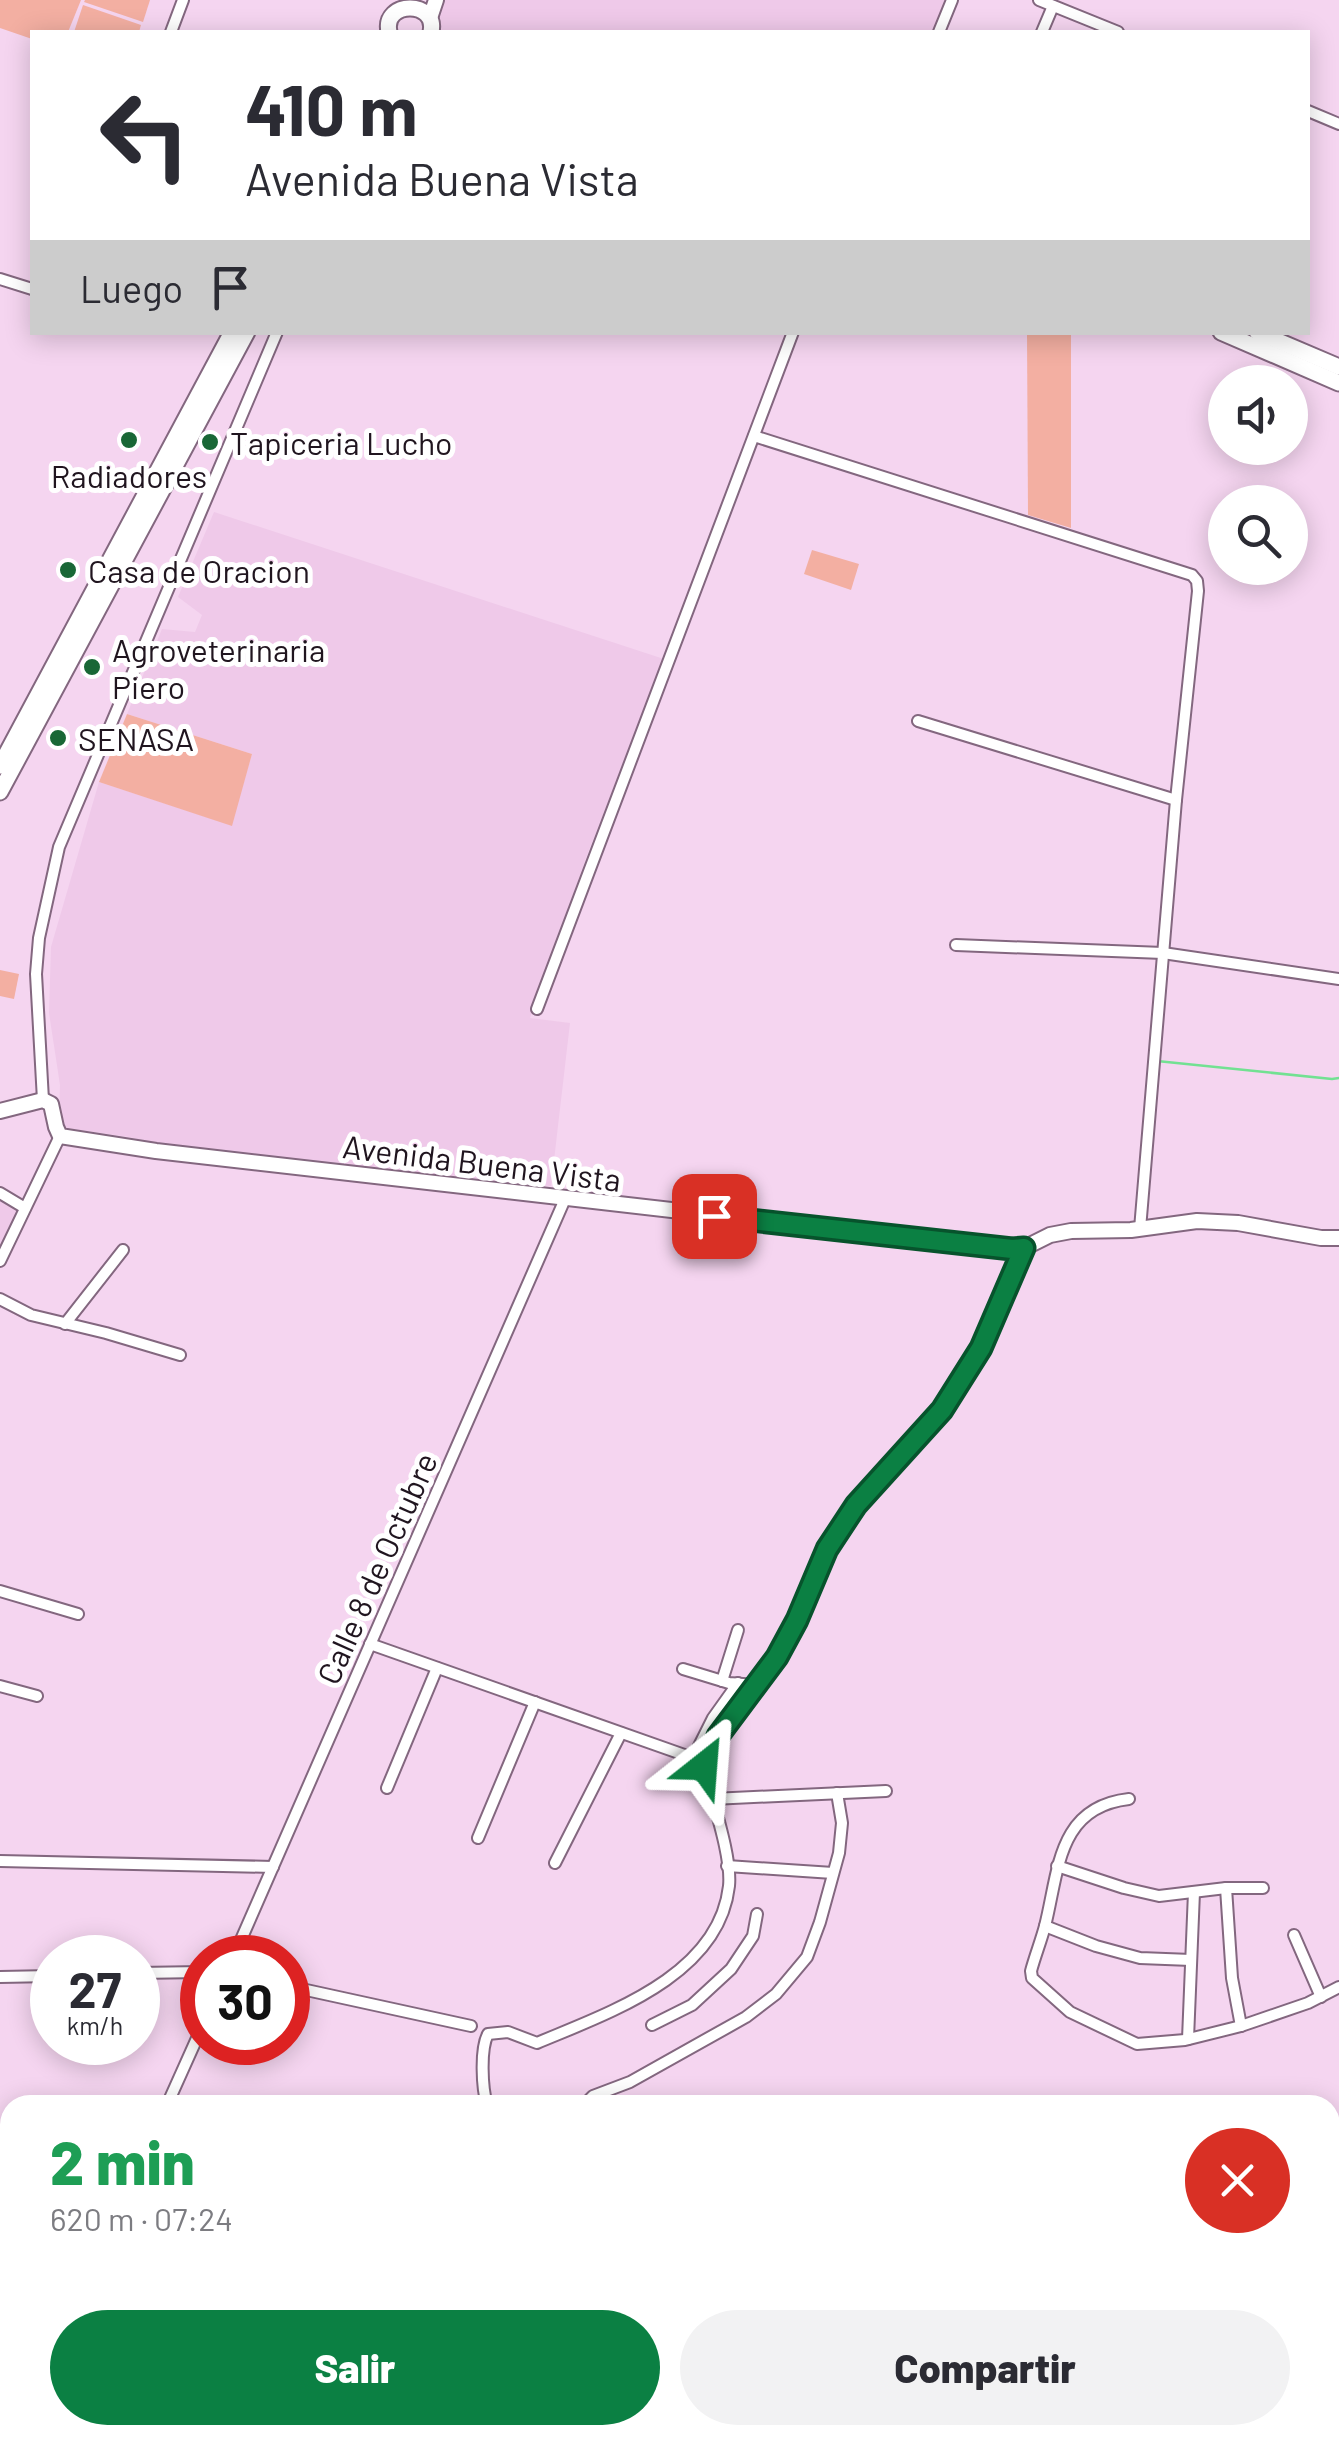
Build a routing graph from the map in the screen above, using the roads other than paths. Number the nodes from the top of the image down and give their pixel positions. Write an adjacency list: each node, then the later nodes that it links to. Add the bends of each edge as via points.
1 (183, 0): 7 (street)
2 (952, 0): 9 (street)
3 (1039, 0): 6 (street)
4 (400, 3): 5 (main road); 8 (main road)
5 (430, 6)
6 (1052, 6): 10 (street); 11 (street)
7 (172, 30)
8 (387, 30)
9 (941, 30)
10 (1043, 30)
11 (1113, 30)
12 (1310, 112): 13 (street)
13 (1339, 124)
14 (0, 279): 15 (street)
15 (30, 288)
16 (233, 335): 24 (main road)
17 (275, 335): 33 (street, via 59,848 38,938)
18 (792, 335): 23 (street)
19 (1228, 335): 22 (main road)
20 (1265, 335): 21 (main road)
21 (1339, 367)
22 (1339, 383)
23 (754, 436): 28 (street, via 1195,578); 32 (street)
24 (68, 654): 26 (main road); 27 (main road)
25 (918, 722): 28 (street)
26 (0, 766)
27 (0, 792)
28 (1176, 800): 30 (street)
29 (956, 945): 30 (street)
30 (1164, 953): 31 (street); 39 (street)
31 (1339, 979)
32 (538, 1009)
33 (43, 1100): 34 (street); 35 (street, via 51,1104)
34 (0, 1111)
35 (60, 1136): 37 (street, Avenida Buena Vista); 38 (street)
36 (0, 1193): 38 (street)
37 (565, 1200): 41 (street, Avenida Buena Vista); 50 (street, Calle 8 de Octubre)
38 (26, 1208): 43 (street)
39 (1140, 1229): 40 (street, Avenida Buena Vista, via 1224,1222); 41 (street, Avenida Buena Vista, via 1071,1231)
40 (1339, 1238)
41 (1024, 1248): 55 (street, via 981,1348 942,1410 856,1505)
42 (123, 1250): 45 (street)
43 (0, 1261)
44 (0, 1298): 45 (street)
45 (65, 1324): 46 (street)
46 (180, 1354)
47 (0, 1591): 48 (street)
48 (78, 1614)
49 (738, 1630): 53 (street)
50 (370, 1644): 51 (street); 68 (street, Calle 8 de Octubre)
51 (437, 1668): 58 (street); 60 (street)
52 (684, 1669): 53 (street)
53 (722, 1680): 54 (street)
54 (738, 1683): 55 (street); 59 (street, via 693,1758)
55 (757, 1685): 63 (street, via 708,1755)
56 (0, 1686): 57 (street)
57 (37, 1696)
58 (535, 1702): 59 (street); 65 (street)
59 (621, 1733): 67 (street)
60 (387, 1788)
61 (886, 1790): 62 (street)
62 (837, 1793): 63 (street); 71 (street, via 842,1823)
63 (712, 1799): 69 (street)
64 (1129, 1799): 70 (street, via 1088,1815 1067,1836)
65 (478, 1838)
66 (0, 1861): 68 (street)
67 (554, 1863)
68 (273, 1866): 77 (street, Calle 8 de Octubre)
69 (727, 1866): 71 (street); 91 (street, via 721,1914 689,1962 644,1995 537,2042 508,2032 488,2034 482,2044)
70 (1056, 1866): 74 (street, via 1159,1896); 76 (street)
71 (833, 1873): 92 (street, via 808,1957 776,1994 678,2057)
72 (1226, 1888): 73 (street); 74 (street); 87 (street)
73 (1264, 1888)
74 (1194, 1892): 79 (street)
75 (757, 1914): 85 (street, via 753,1936 731,1969 692,2005)
76 (1045, 1926): 79 (street, via 1140,1958); 88 (street, via 1032,1978 1070,2012 1137,2044)
77 (244, 1935)
78 (1294, 1935): 84 (street)
79 (1191, 1960): 88 (street)
80 (30, 1976): 81 (street)
81 (0, 1977)
82 (1339, 1988): 84 (street)
83 (310, 1991): 86 (street)
84 (1320, 1996): 87 (street)
85 (652, 2025)
86 (471, 2026)
87 (1240, 2026): 88 (street)
88 (1188, 2039)
89 (185, 2065): 90 (street)
90 (171, 2095)
91 (484, 2095)
92 (596, 2095)

